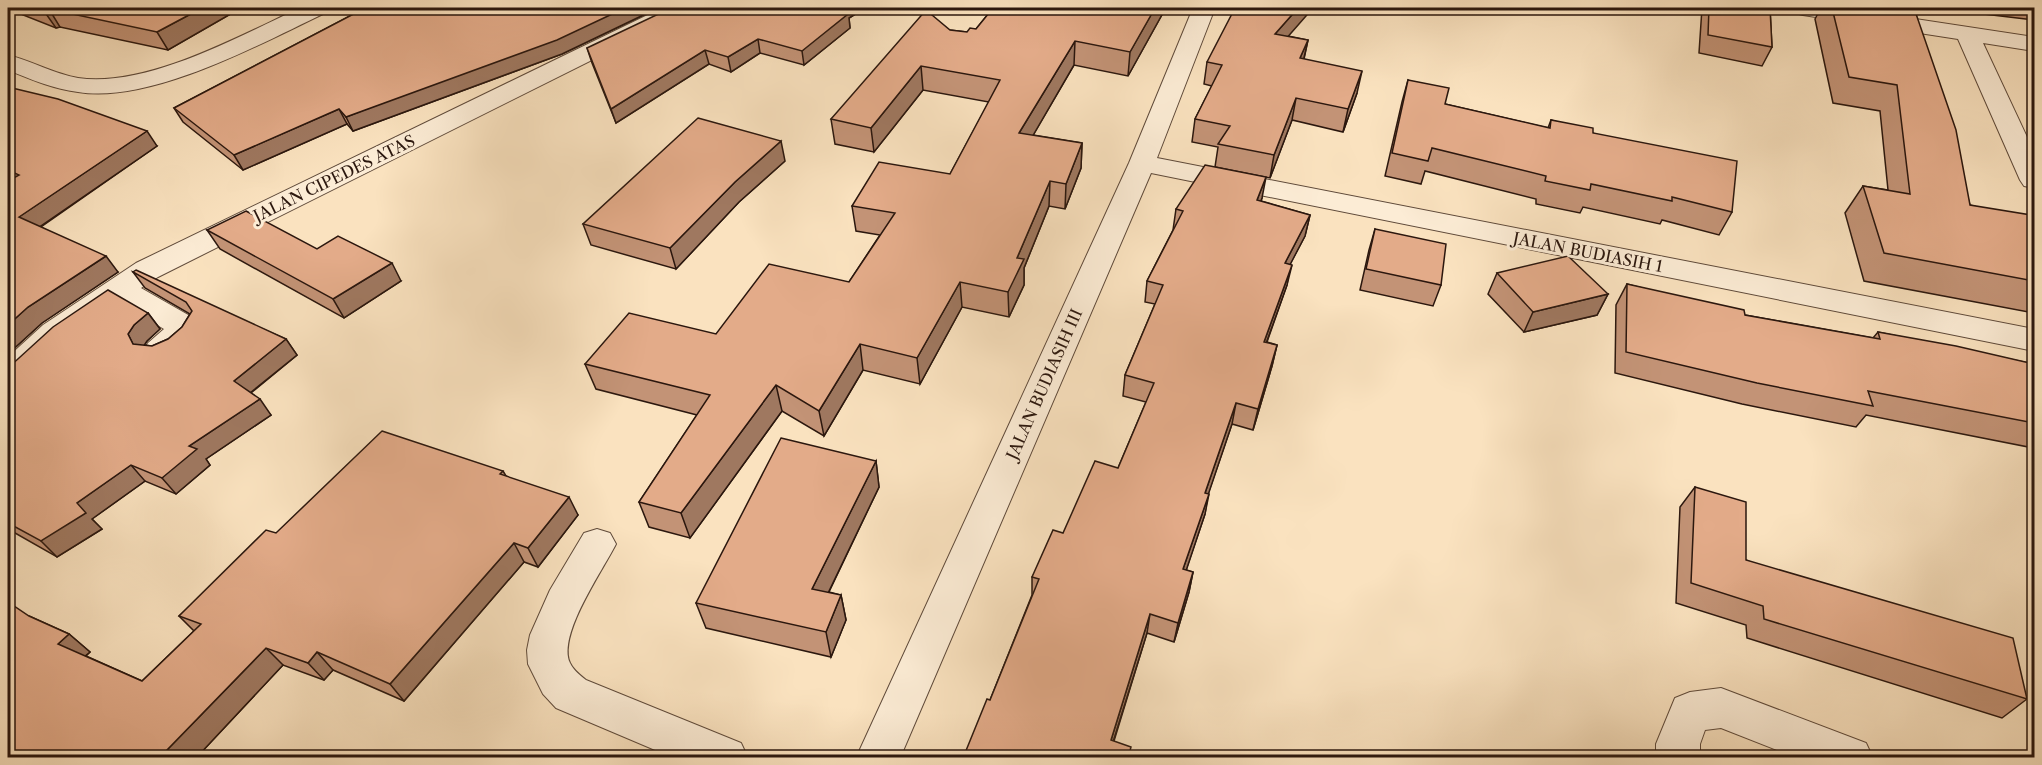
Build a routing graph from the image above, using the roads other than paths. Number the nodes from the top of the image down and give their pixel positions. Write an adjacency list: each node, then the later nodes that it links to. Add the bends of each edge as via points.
1 (317, 8): 7 (street, via 216,54 136,82 85,86)
2 (678, 8): 10 (street, JALAN CIPEDES ATAS, via 147,270)
3 (1204, 8): 8 (street, JALAN BUDIASIH III)
4 (1803, 8): 5 (street)
5 (1967, 34): 6 (street); 9 (street)
6 (2034, 44)
7 (8, 62)
8 (1142, 163): 11 (street, JALAN BUDIASIH 1); 16 (street, JALAN BUDIASIH III)
9 (2034, 180)
10 (120, 289): 12 (street, via 187,329); 13 (street, JALAN CIPEDES ATAS, via 54,333)
11 (2034, 340)
12 (159, 351)
13 (8, 375)
14 (597, 544): 15 (street, via 551,633 550,665 559,683 571,694)
15 (726, 758)
16 (878, 758)
17 (1678, 758): 18 (street, via 1678,744 1690,712 1721,708)
18 (1851, 758)

